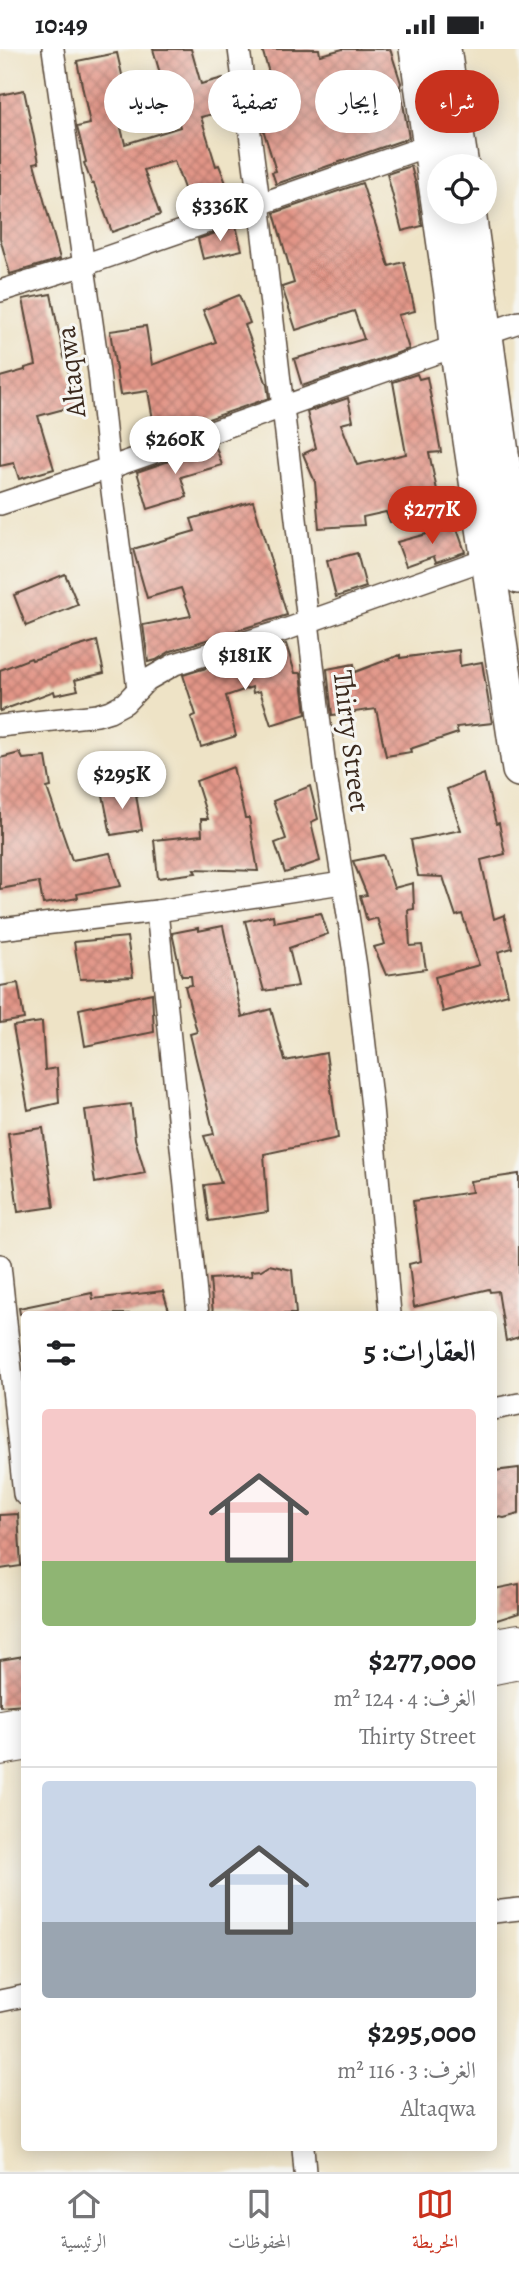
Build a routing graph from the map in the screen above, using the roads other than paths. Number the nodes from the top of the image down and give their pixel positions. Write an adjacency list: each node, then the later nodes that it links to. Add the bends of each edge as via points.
1 (53, 49): 9 (street, Altaqwa)
2 (239, 49): 7 (street, Thirty Street)
3 (416, 49): 5 (main road)
4 (444, 49): 6 (main road)
5 (429, 145): 7 (street); 11 (main road)
6 (460, 154)
7 (260, 202): 9 (street); 15 (street, Thirty Street)
8 (469, 224): 11 (main road)
9 (84, 265): 10 (street); 16 (street, Altaqwa)
10 (0, 291)
11 (466, 291): 13 (main road); 14 (main road)
12 (519, 322): 13 (street)
13 (487, 333): 18 (main road)
14 (456, 347): 15 (street); 18 (main road)
15 (283, 408): 16 (street); 19 (street, Thirty Street)
16 (109, 468): 17 (street); 20 (street, Altaqwa)
17 (0, 504)
18 (512, 550): 19 (street); 22 (main road)
19 (309, 622): 20 (street, via 175,664); 23 (street, Thirty Street)
20 (138, 689): 21 (street, via 125,703 97,715)
21 (0, 726)
22 (519, 770)
23 (342, 883): 24 (street); 28 (street, Thirty Street, via 356,967)
24 (157, 911): 25 (street); 27 (street)
25 (0, 929)
26 (0, 1265): 31 (street)
27 (198, 1311)
28 (390, 1311)
29 (519, 1404): 30 (street)
30 (497, 1408)
31 (10, 1450): 32 (street)
32 (21, 1485)
33 (519, 1639): 34 (main road)
34 (497, 1643)
35 (519, 1664): 36 (main road)
36 (497, 1668)
37 (21, 1722): 38 (main road)
38 (0, 1725)
39 (21, 1746): 40 (main road)
40 (0, 1750)
41 (519, 1909): 42 (street)
42 (497, 1912)
43 (21, 1997): 44 (street)
44 (0, 2001)
45 (303, 2151): 46 (street)
46 (305, 2172)

